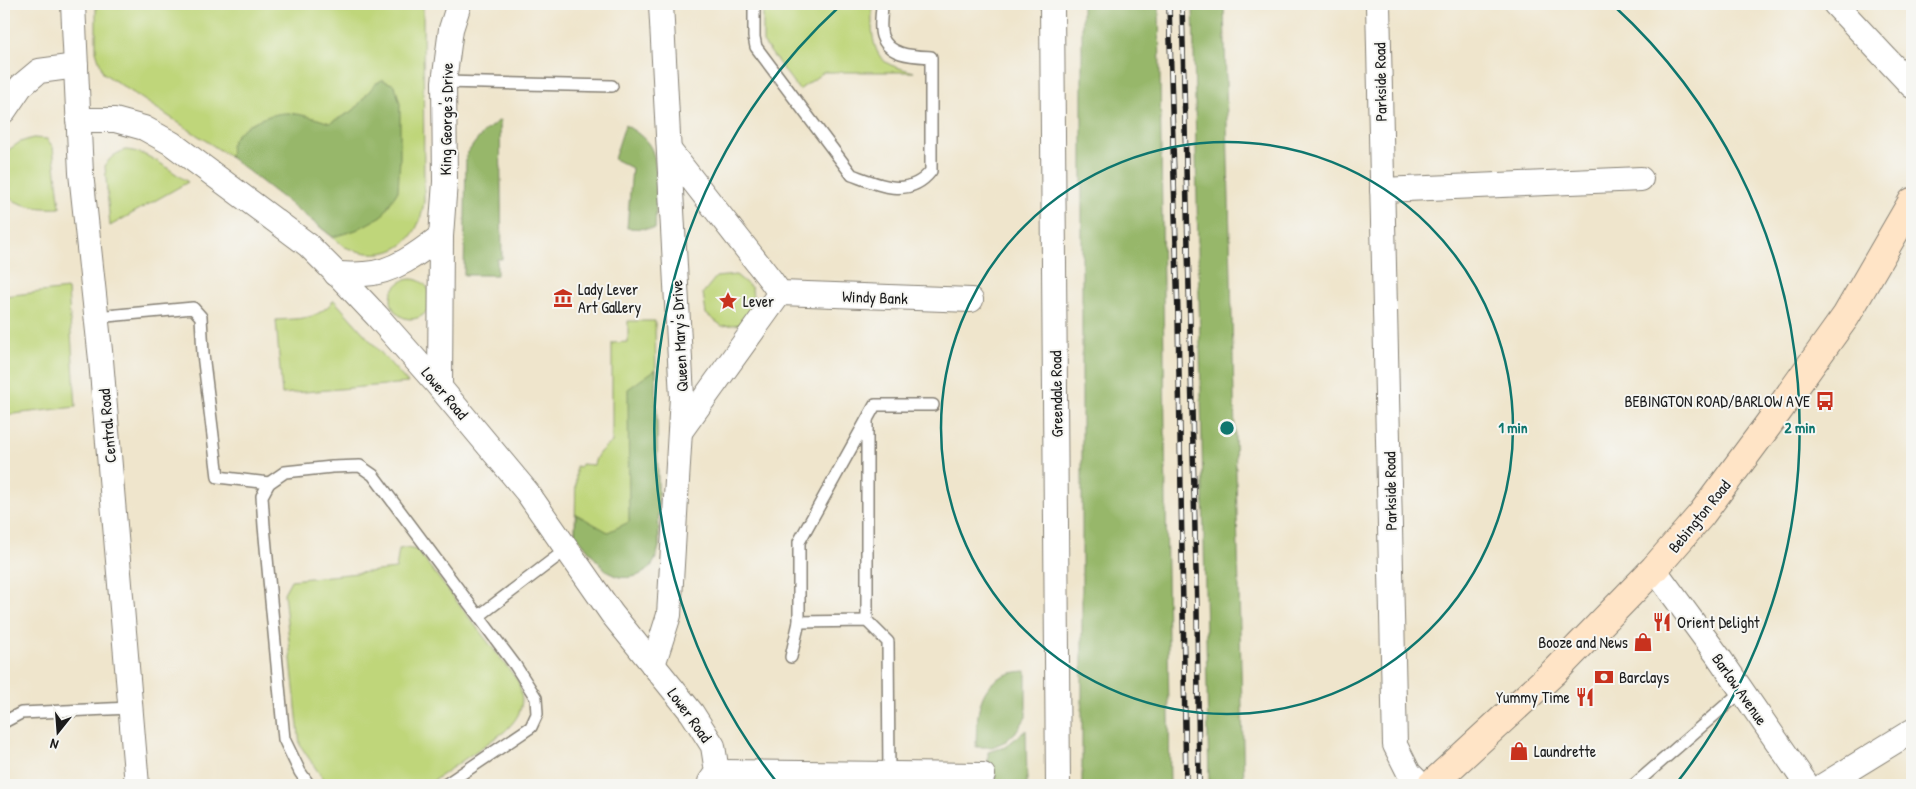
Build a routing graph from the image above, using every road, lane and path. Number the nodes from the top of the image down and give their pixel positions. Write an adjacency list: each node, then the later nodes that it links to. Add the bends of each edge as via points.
1 (74, 4): 9 (street, Central Road)
2 (458, 4): 10 (street, King George's Drive)
3 (661, 4): 15 (street, Queen Mary's Drive)
4 (754, 4): 5 (lane, via 756,47 852,175 876,184 904,188 923,182 931,171 931,57 906,55 889,48 882,36)
5 (882, 4)
6 (1052, 4): 46 (street, Greendale Road)
7 (1378, 4): 17 (street, Parkside Road)
8 (1835, 4): 12 (street)
9 (76, 66): 13 (street, via 39,71 21,86); 14 (street, Central Road)
10 (444, 82): 11 (lane); 19 (street, King George's Drive, via 445,182)
11 (612, 86)
12 (1912, 86)
13 (4, 112)
14 (78, 120): 20 (street, Lower Road, via 115,120 144,128 164,139 308,245); 23 (street, Central Road)
15 (669, 150): 21 (street); 27 (street, Queen Mary's Drive, via 682,397)
16 (1641, 179): 17 (street)
17 (1382, 190): 47 (street, Parkside Road, via 1395,744 1409,773)
18 (1912, 202): 30 (main road, Bebington Road, via 1846,316 1701,515)
19 (441, 236): 20 (street, via 394,267 366,274); 24 (street, King George's Drive)
20 (336, 274): 24 (street, Lower Road)
21 (780, 293): 22 (street, Windy Bank); 27 (street)
22 (971, 300)
23 (96, 316): 28 (lane, via 193,308 201,317 218,477); 37 (street, Central Road)
24 (440, 387): 29 (street, Lower Road, via 527,492)
25 (933, 405): 26 (lane, via 875,405)
26 (867, 419): 32 (lane); 33 (lane, via 798,542)
27 (680, 432): 35 (street, Queen Mary's Drive, via 669,615)
28 (269, 483): 31 (lane, via 285,472 360,466 373,475); 44 (lane, via 262,496 284,739)
29 (567, 549): 31 (lane); 35 (street, Lower Road)
30 (1654, 569): 36 (street, Barlow Avenue); 48 (main road, Bebington Road, via 1554,672)
31 (479, 616): 45 (lane, via 536,698 537,714 531,727)
32 (867, 621): 33 (lane); 40 (lane, via 888,642)
33 (799, 622): 34 (lane)
34 (791, 657)
35 (653, 666): 42 (street, Lower Road, via 713,746)
36 (1742, 691): 49 (lane); 50 (street, Barlow Avenue)
37 (130, 708): 38 (lane, via 21,713); 43 (street, Central Road)
38 (4, 722)
39 (1912, 731): 51 (street)
40 (889, 775): 41 (street); 42 (street)
41 (983, 775)
42 (717, 781)
43 (137, 785)
44 (310, 785)
45 (445, 785)
46 (1058, 785)
47 (1421, 785)
48 (1431, 785)
49 (1634, 785)
50 (1807, 785)
51 (1824, 785)

